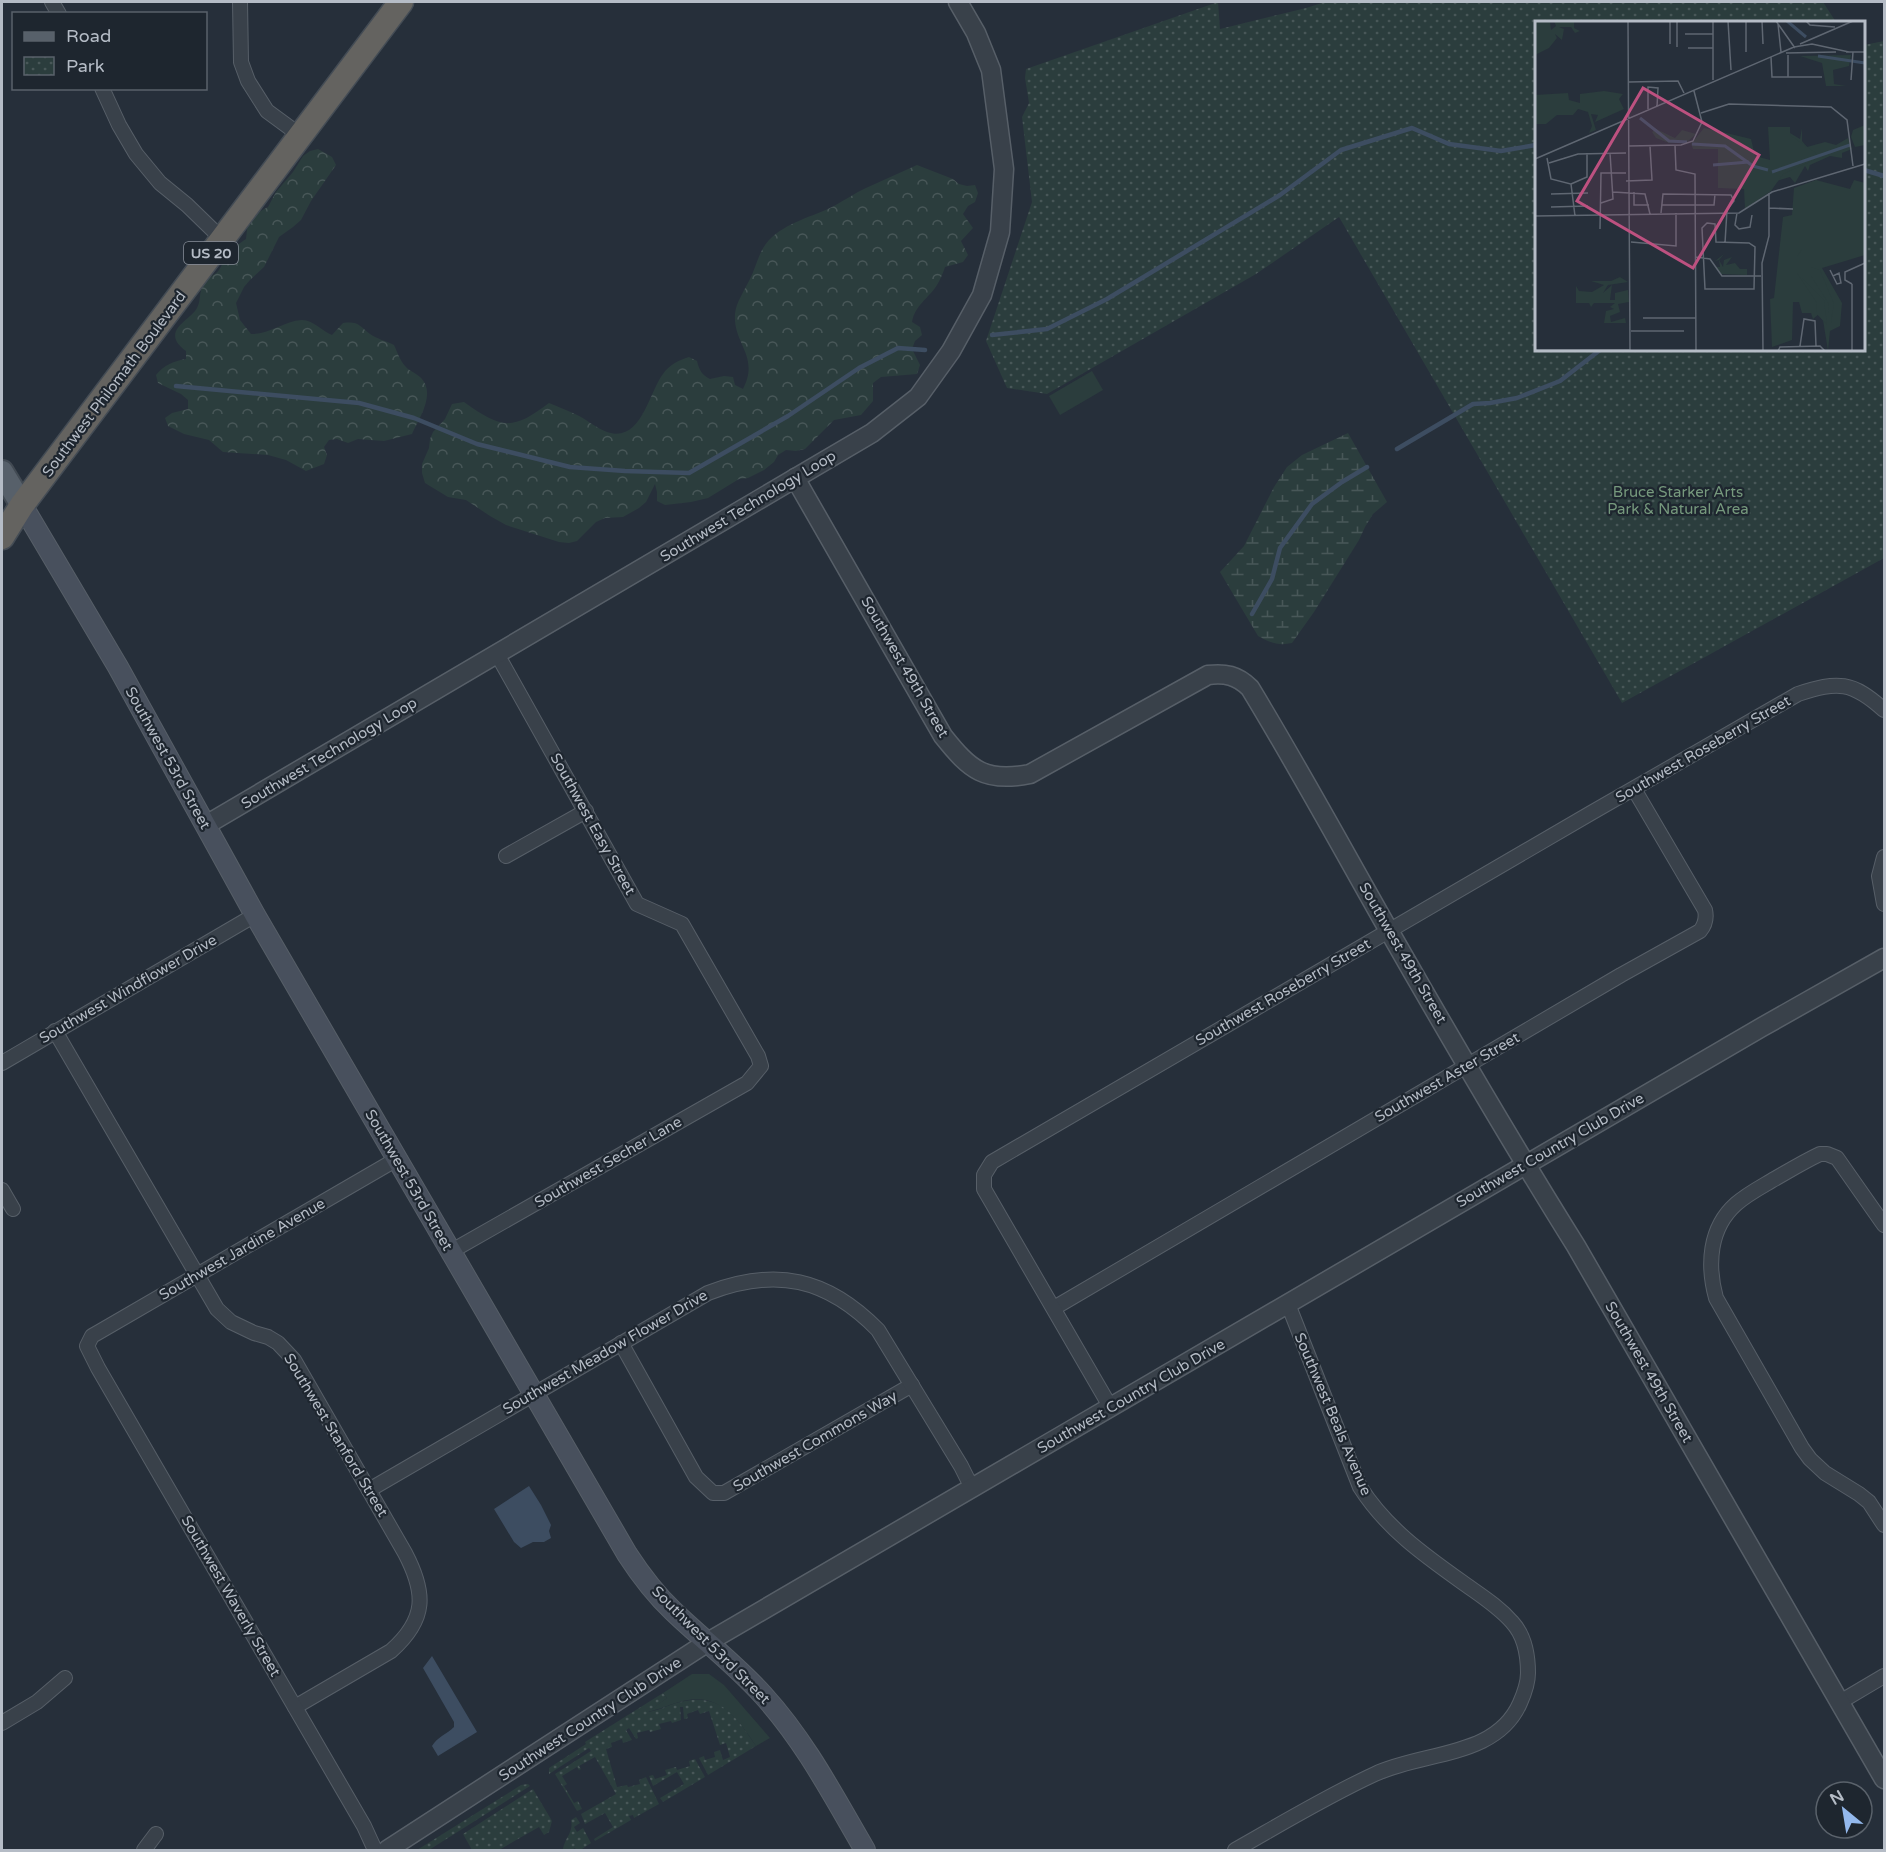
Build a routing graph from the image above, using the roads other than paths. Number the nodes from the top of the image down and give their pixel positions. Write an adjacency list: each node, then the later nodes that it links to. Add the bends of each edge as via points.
1 (240, 2): 5 (street, via 241,62 248,81 267,111)
2 (400, 2): 5 (highway, Southwest Philomath Boulevard / US 20)
3 (958, 2): 8 (street, Southwest Technology Loop, via 991,70 1004,169 1000,232 982,295 951,351 918,397 872,432)
4 (103, 90): 6 (street, via 136,154 160,183)
5 (301, 136): 6 (highway, Southwest Philomath Boulevard / US 20)
6 (222, 239): 9 (highway, Southwest Philomath Boulevard / US 20)
7 (2, 472): 9 (main road, Southwest 53rd Street)
8 (795, 478): 11 (street, Southwest Technology Loop); 20 (street, Southwest 49th Street, via 943,736 961,759 981,772 999,777 1030,774 1208,675 1235,676 1250,688 1262,707)
9 (22, 506): 10 (highway, Southwest Philomath Boulevard / US 20); 15 (main road, Southwest 53rd Street)
10 (2, 537)
11 (497, 654): 14 (street, Southwest Easy Street); 15 (street, Southwest Technology Loop)
12 (1884, 710): 13 (street, Southwest Roseberry Street, via 1844,685 1816,688 1798,694)
13 (1634, 789): 20 (street, Southwest Roseberry Street); 24 (street, Southwest Aster Street, via 1705,910 1704,926)
14 (586, 812): 16 (street); 25 (street, Southwest Easy Street, via 637,904 682,924 758,1056)
15 (206, 825): 19 (main road, Southwest 53rd Street)
16 (506, 856)
17 (1884, 856): 18 (street, via 1879,876)
18 (1884, 904)
19 (255, 915): 22 (street, Southwest Windflower Drive); 26 (main road, Southwest 53rd Street)
20 (1389, 931): 24 (street, Southwest 49th Street); 34 (street, Southwest Roseberry Street, via 992,1162 987,1168 984,1189)
21 (1884, 958): 27 (street, Southwest Country Club Drive)
22 (55, 1031): 23 (street, Southwest Windflower Drive); 32 (street, Southwest Stanford Street)
23 (2, 1063)
24 (1468, 1065): 27 (street, Southwest 49th Street); 34 (street, Southwest Aster Street)
25 (760, 1066): 31 (street, Southwest Secher Lane, via 747,1083)
26 (397, 1159): 31 (main road, Southwest 53rd Street); 32 (street, Southwest Jardine Avenue)
27 (1526, 1165): 33 (street, Southwest Country Club Drive); 46 (street, Southwest 49th Street)
28 (2, 1190): 29 (street)
29 (13, 1209)
30 (1884, 1225): 42 (street, via 1837,1158 1820,1154 1736,1204 1720,1225 1710,1258 1716,1298 1802,1448 1825,1473 1869,1502)
31 (450, 1252): 38 (main road, Southwest 53rd Street)
32 (198, 1276): 35 (street, Southwest Jardine Avenue); 41 (street, Southwest Stanford Street, via 231,1322 268,1337 294,1360)
33 (1288, 1304): 39 (street, Southwest Country Club Drive); 55 (street, Southwest Beals Avenue, via 1360,1487 1405,1540 1515,1624 1528,1658 1528,1679 1511,1720 1492,1737 1377,1773)
34 (1054, 1308): 39 (street, Southwest Roseberry Street)
35 (89, 1341): 47 (street, Southwest Waverly Street, via 87,1346 100,1372)
36 (621, 1343): 37 (street, Southwest Meadow Flower Drive, via 731,1284 776,1279 801,1282 824,1290 861,1313 878,1330); 37 (street, Southwest Commons Way, via 696,1477 713,1493 724,1493); 38 (street, Southwest Meadow Flower Drive)
37 (912, 1385): 40 (street, Southwest Meadow Flower Drive)
38 (533, 1393): 41 (street, Southwest Meadow Flower Drive); 43 (main road, Southwest 53rd Street, via 632,1562 672,1610)
39 (1111, 1408): 40 (street, Southwest Country Club Drive)
40 (972, 1488): 43 (street, Southwest Country Club Drive)
41 (369, 1490): 47 (street, Southwest Stanford Street, via 417,1578 417,1615 404,1640 391,1651)
42 (1884, 1525)
43 (708, 1642): 53 (street, Southwest Country Club Drive); 54 (main road, Southwest 53rd Street, via 786,1723)
44 (1884, 1676): 46 (street)
45 (65, 1678): 48 (street, via 37,1702)
46 (1840, 1702): 49 (street, Southwest 49th Street)
47 (295, 1707): 52 (street, Southwest Waverly Street)
48 (2, 1723)
49 (1884, 1779)
50 (156, 1834): 51 (street)
51 (144, 1851)
52 (375, 1851)
53 (387, 1851)
54 (866, 1851)
55 (1235, 1851)

